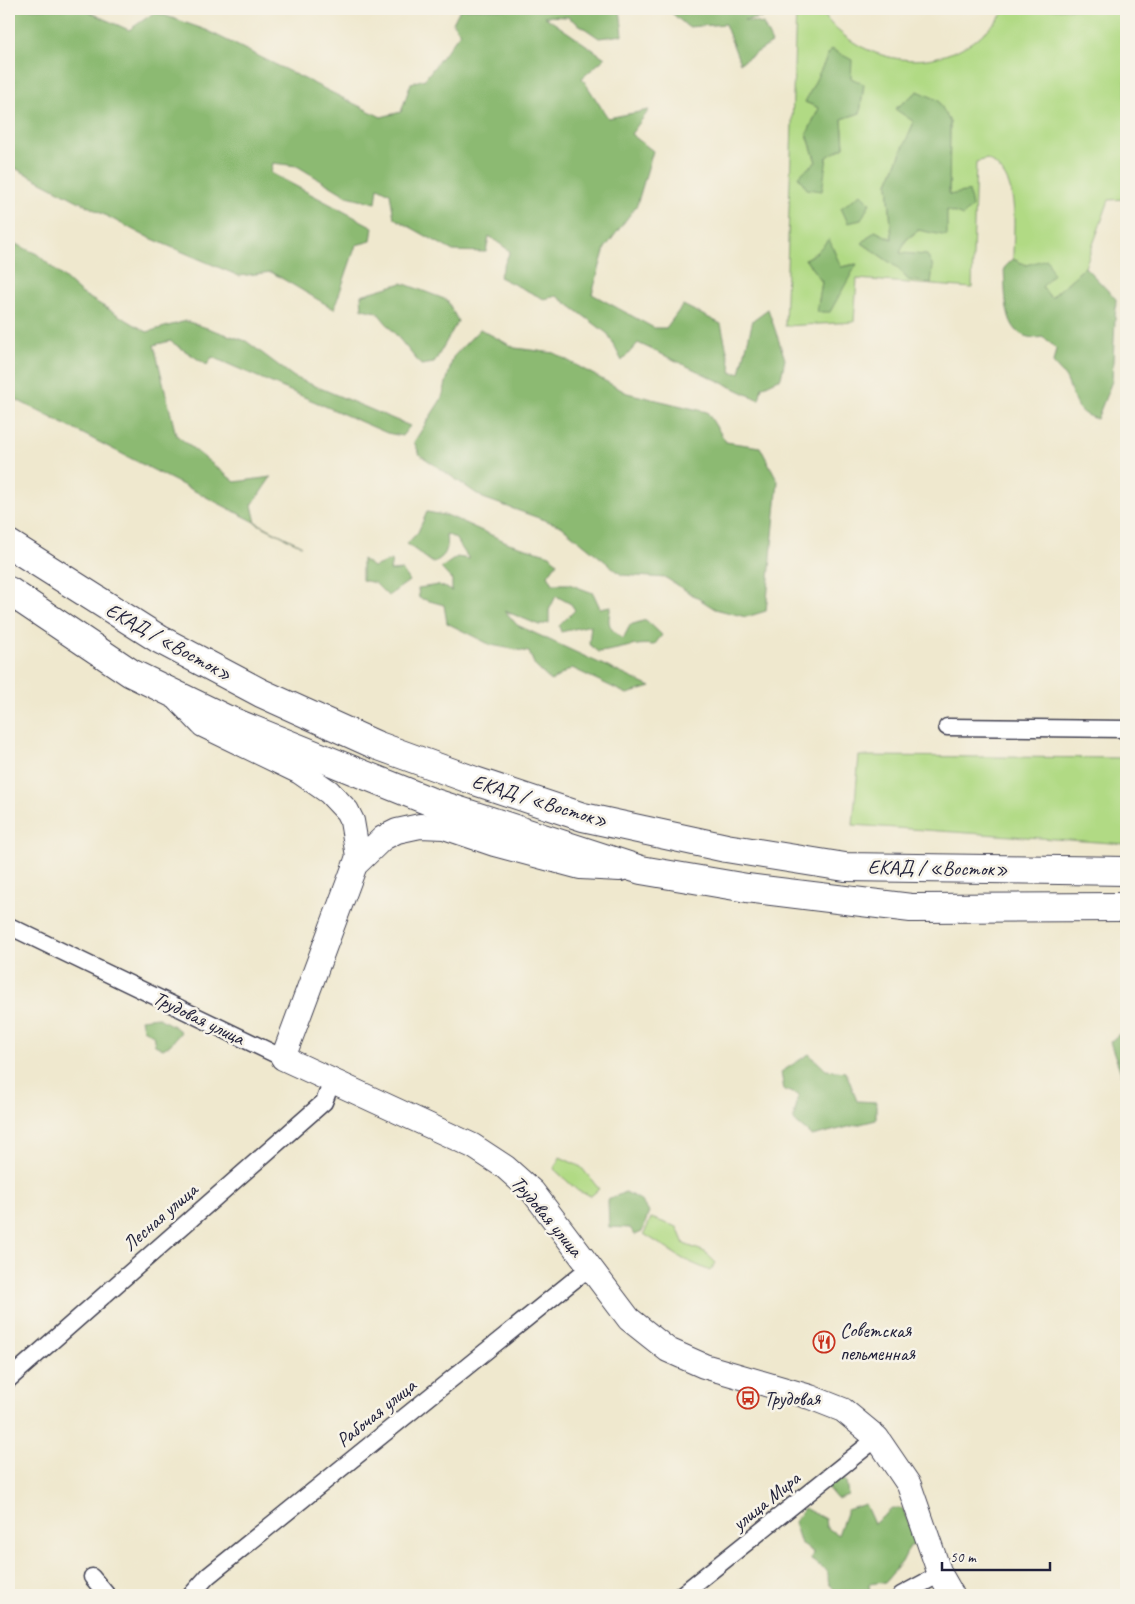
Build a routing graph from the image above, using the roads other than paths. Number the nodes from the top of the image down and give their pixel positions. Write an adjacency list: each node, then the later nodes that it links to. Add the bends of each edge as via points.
1 (9, 544): 8 (highway, ЕКАД / «Восток», via 159,639 261,693 376,745 583,817 726,848 845,867)
2 (9, 591): 3 (highway, ЕКАД / «Восток», via 131,673)
3 (173, 695): 6 (main road, via 203,725 300,772 329,792 352,821 358,856); 7 (highway, ЕКАД / «Восток», via 282,743 429,801)
4 (947, 727): 5 (street)
5 (1126, 730)
6 (355, 865): 7 (main road, via 383,838 420,826 444,827 494,844 580,866); 11 (main road)
7 (641, 870): 9 (highway, ЕКАД / «Восток», via 747,888 910,908)
8 (1126, 871)
9 (1126, 908)
10 (9, 926): 11 (street, Трудовая улица)
11 (282, 1058): 12 (main road, Трудовая улица)
12 (332, 1081): 13 (main road, Трудовая улица, via 473,1146 505,1167 533,1192); 14 (street, Лесная улица, via 324,1102)
13 (590, 1267): 15 (main road, Трудовая улица, via 629,1319 668,1350 704,1366 843,1410); 19 (street, Рабочая улица, via 216,1570)
14 (9, 1379)
15 (877, 1438): 16 (main road, Трудовая улица, via 909,1485); 20 (street, улица Мира)
16 (940, 1574): 21 (street); 22 (main road, Трудовая улица)
17 (92, 1577): 18 (street)
18 (107, 1595)
19 (191, 1595)
20 (681, 1595)
21 (901, 1595)
22 (952, 1595)

